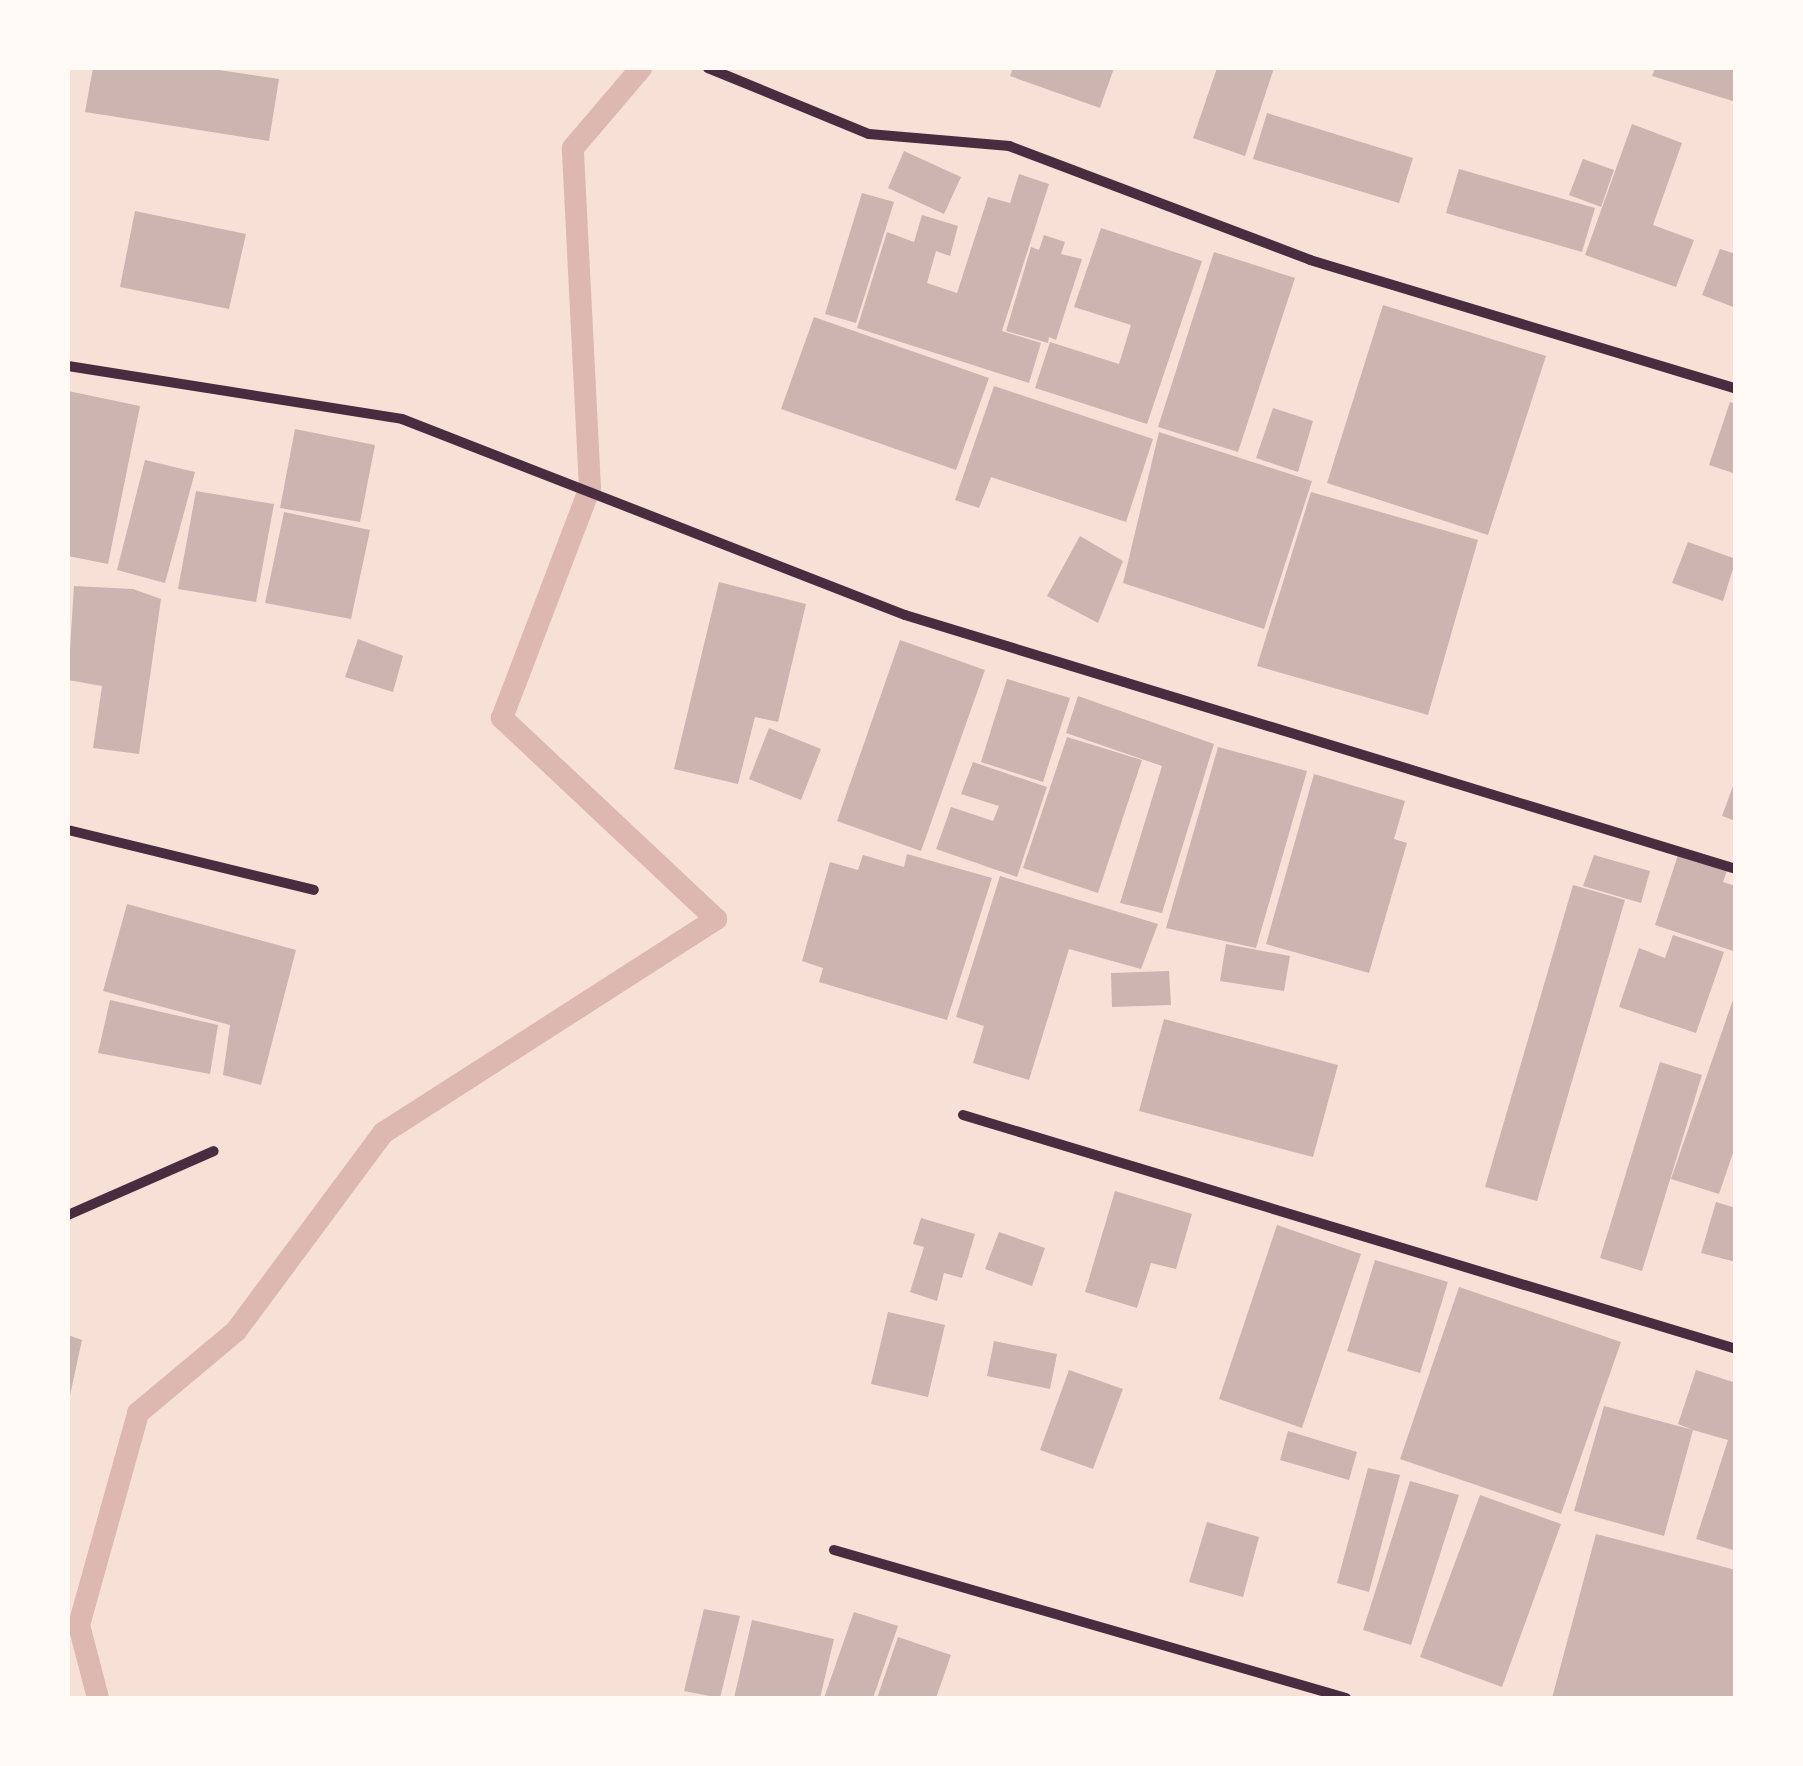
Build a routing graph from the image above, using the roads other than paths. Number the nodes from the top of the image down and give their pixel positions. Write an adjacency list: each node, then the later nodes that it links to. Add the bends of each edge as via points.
1 (708, 68): 3 (street, via 870,134 1009,146 1310,260)
2 (68, 366): 5 (street, via 402,419 905,615)
3 (1736, 389)
4 (68, 830): 6 (street)
5 (1736, 869)
6 (314, 890)
7 (963, 1115): 10 (street)
8 (214, 1151): 9 (street)
9 (68, 1214)
10 (1736, 1350)
11 (834, 1550): 12 (street)
12 (1346, 1698)

